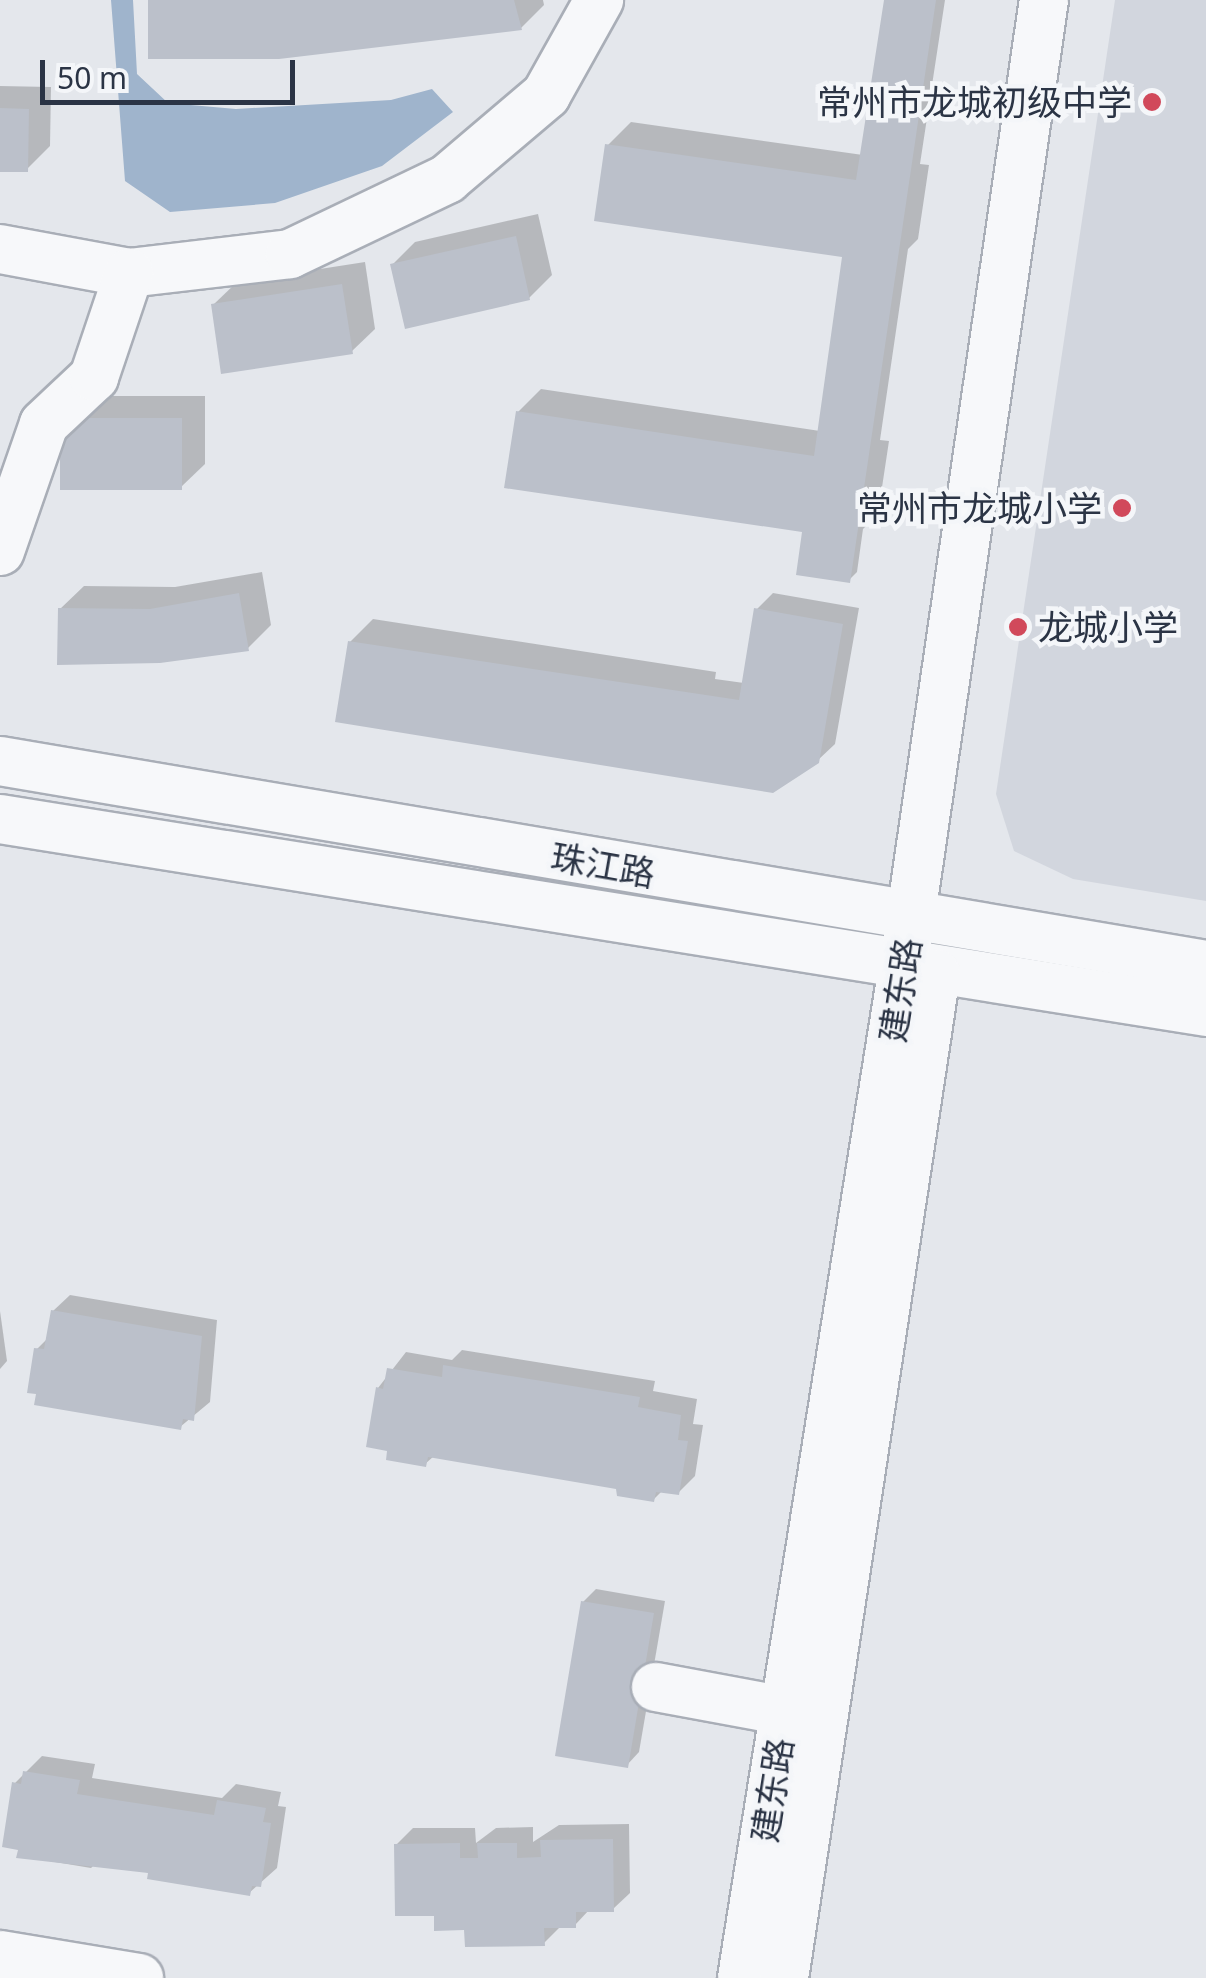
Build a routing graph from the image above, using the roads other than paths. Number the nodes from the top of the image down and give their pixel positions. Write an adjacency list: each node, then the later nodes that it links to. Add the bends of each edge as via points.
1 (598, 0): 5 (street, via 546,94 447,179 290,254)
2 (1044, 0): 9 (street, 建东路)
3 (1076, 0): 9 (street, 建东路)
4 (0, 248): 5 (street)
5 (128, 272): 6 (street, via 94,377 44,424)
6 (0, 551)
7 (0, 761): 9 (street, 珠江路)
8 (0, 819): 11 (street, 珠江路)
9 (927, 919): 10 (street, 珠江路); 11 (street, 建东路)
10 (1206, 965)
11 (920, 966): 12 (street, 珠江路); 14 (street, 建东路); 18 (street, 建东路)
12 (1206, 1012)
13 (656, 1687): 14 (street)
14 (785, 1711): 17 (street, 建东路)
15 (0, 1954): 16 (street)
16 (139, 1978)
17 (742, 1978)
18 (784, 1978)

